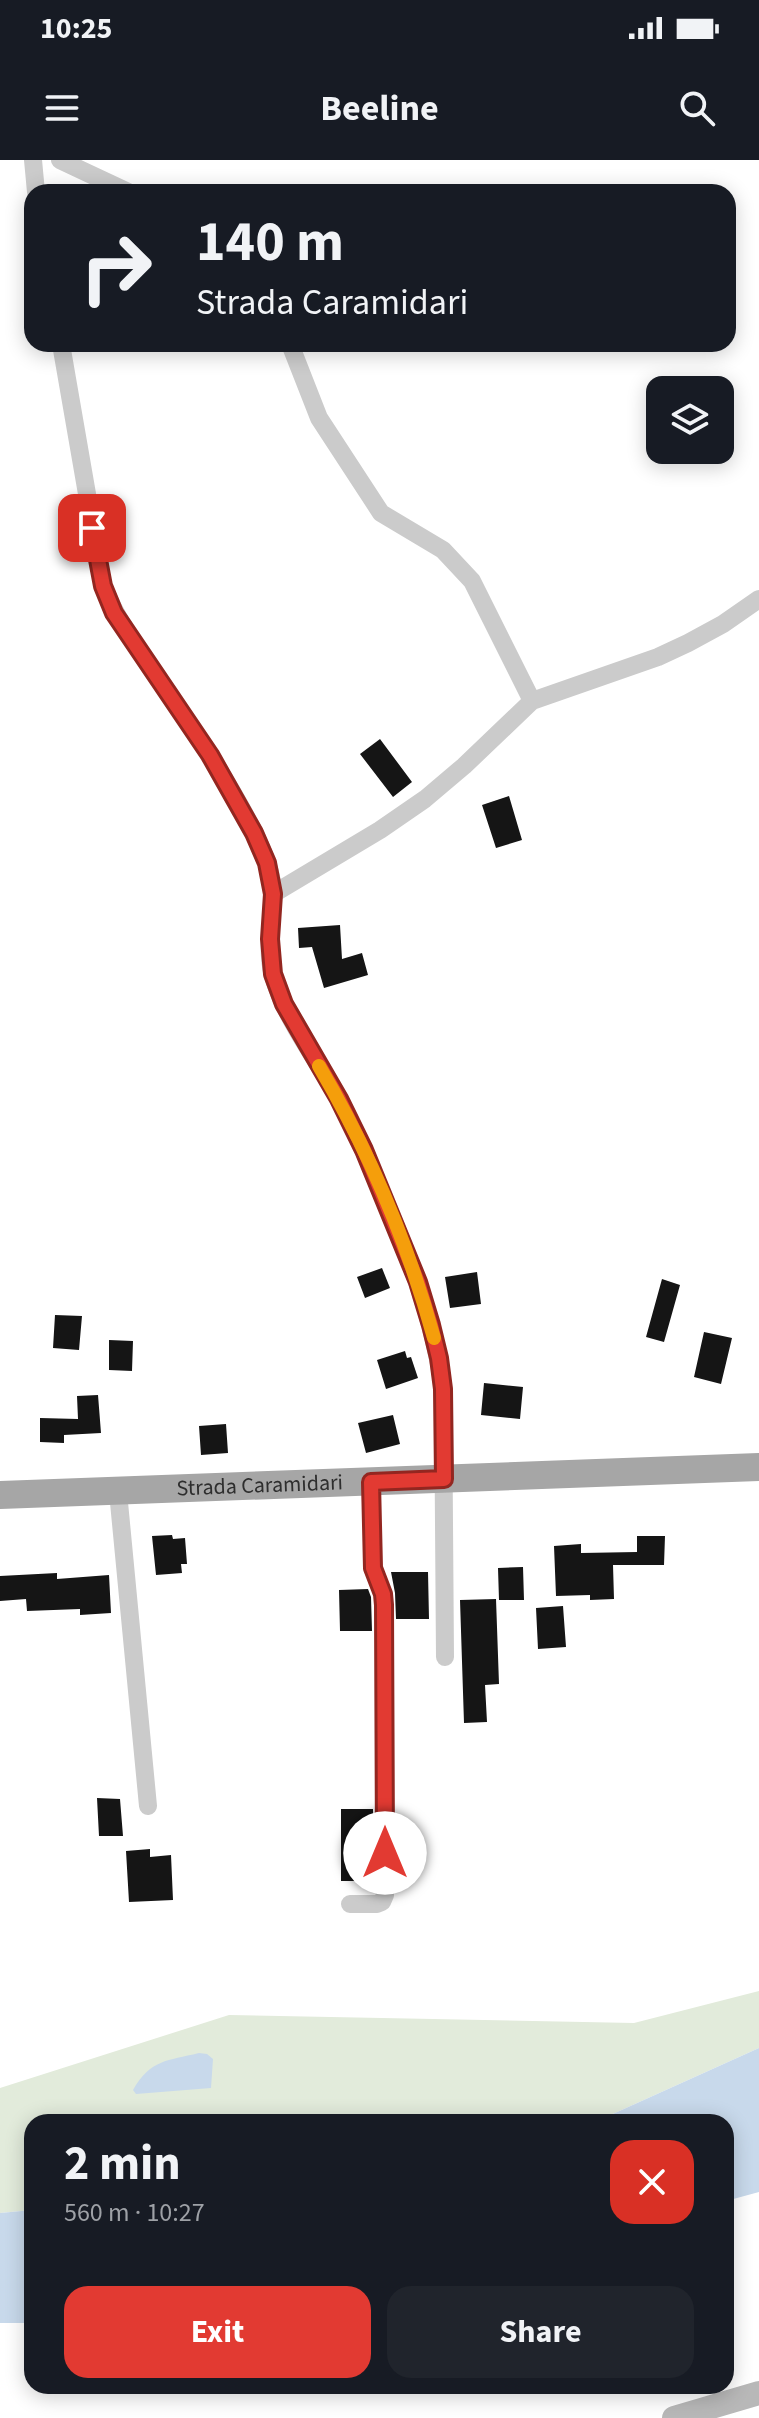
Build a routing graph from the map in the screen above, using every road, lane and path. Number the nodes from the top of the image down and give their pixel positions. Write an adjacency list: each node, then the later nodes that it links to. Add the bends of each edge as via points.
1 (33, 160): 3 (street)
2 (60, 160): 4 (street)
3 (35, 184)
4 (111, 184)
5 (62, 352): 9 (street, via 103,586 114,613 210,755 254,833)
6 (293, 352): 8 (street, via 319,418 381,513 443,550 472,581)
7 (759, 599): 8 (street, via 658,657)
8 (532, 701): 9 (street, via 425,799)
9 (273, 894): 11 (street, via 273,974 284,1004 364,1150 431,1325 443,1389)
10 (759, 1467): 11 (main road, Strada Caramidari)
11 (444, 1479): 12 (main road, Strada Caramidari); 15 (street)
12 (371, 1482): 13 (main road, Strada Caramidari); 17 (street, via 373,1568 384,1605 386,1884 382,1902)
13 (118, 1492): 14 (main road, Strada Caramidari); 16 (street)
14 (0, 1495)
15 (445, 1657)
16 (148, 1806)
17 (350, 1904)
18 (759, 2393): 19 (main road)
19 (674, 2418)

